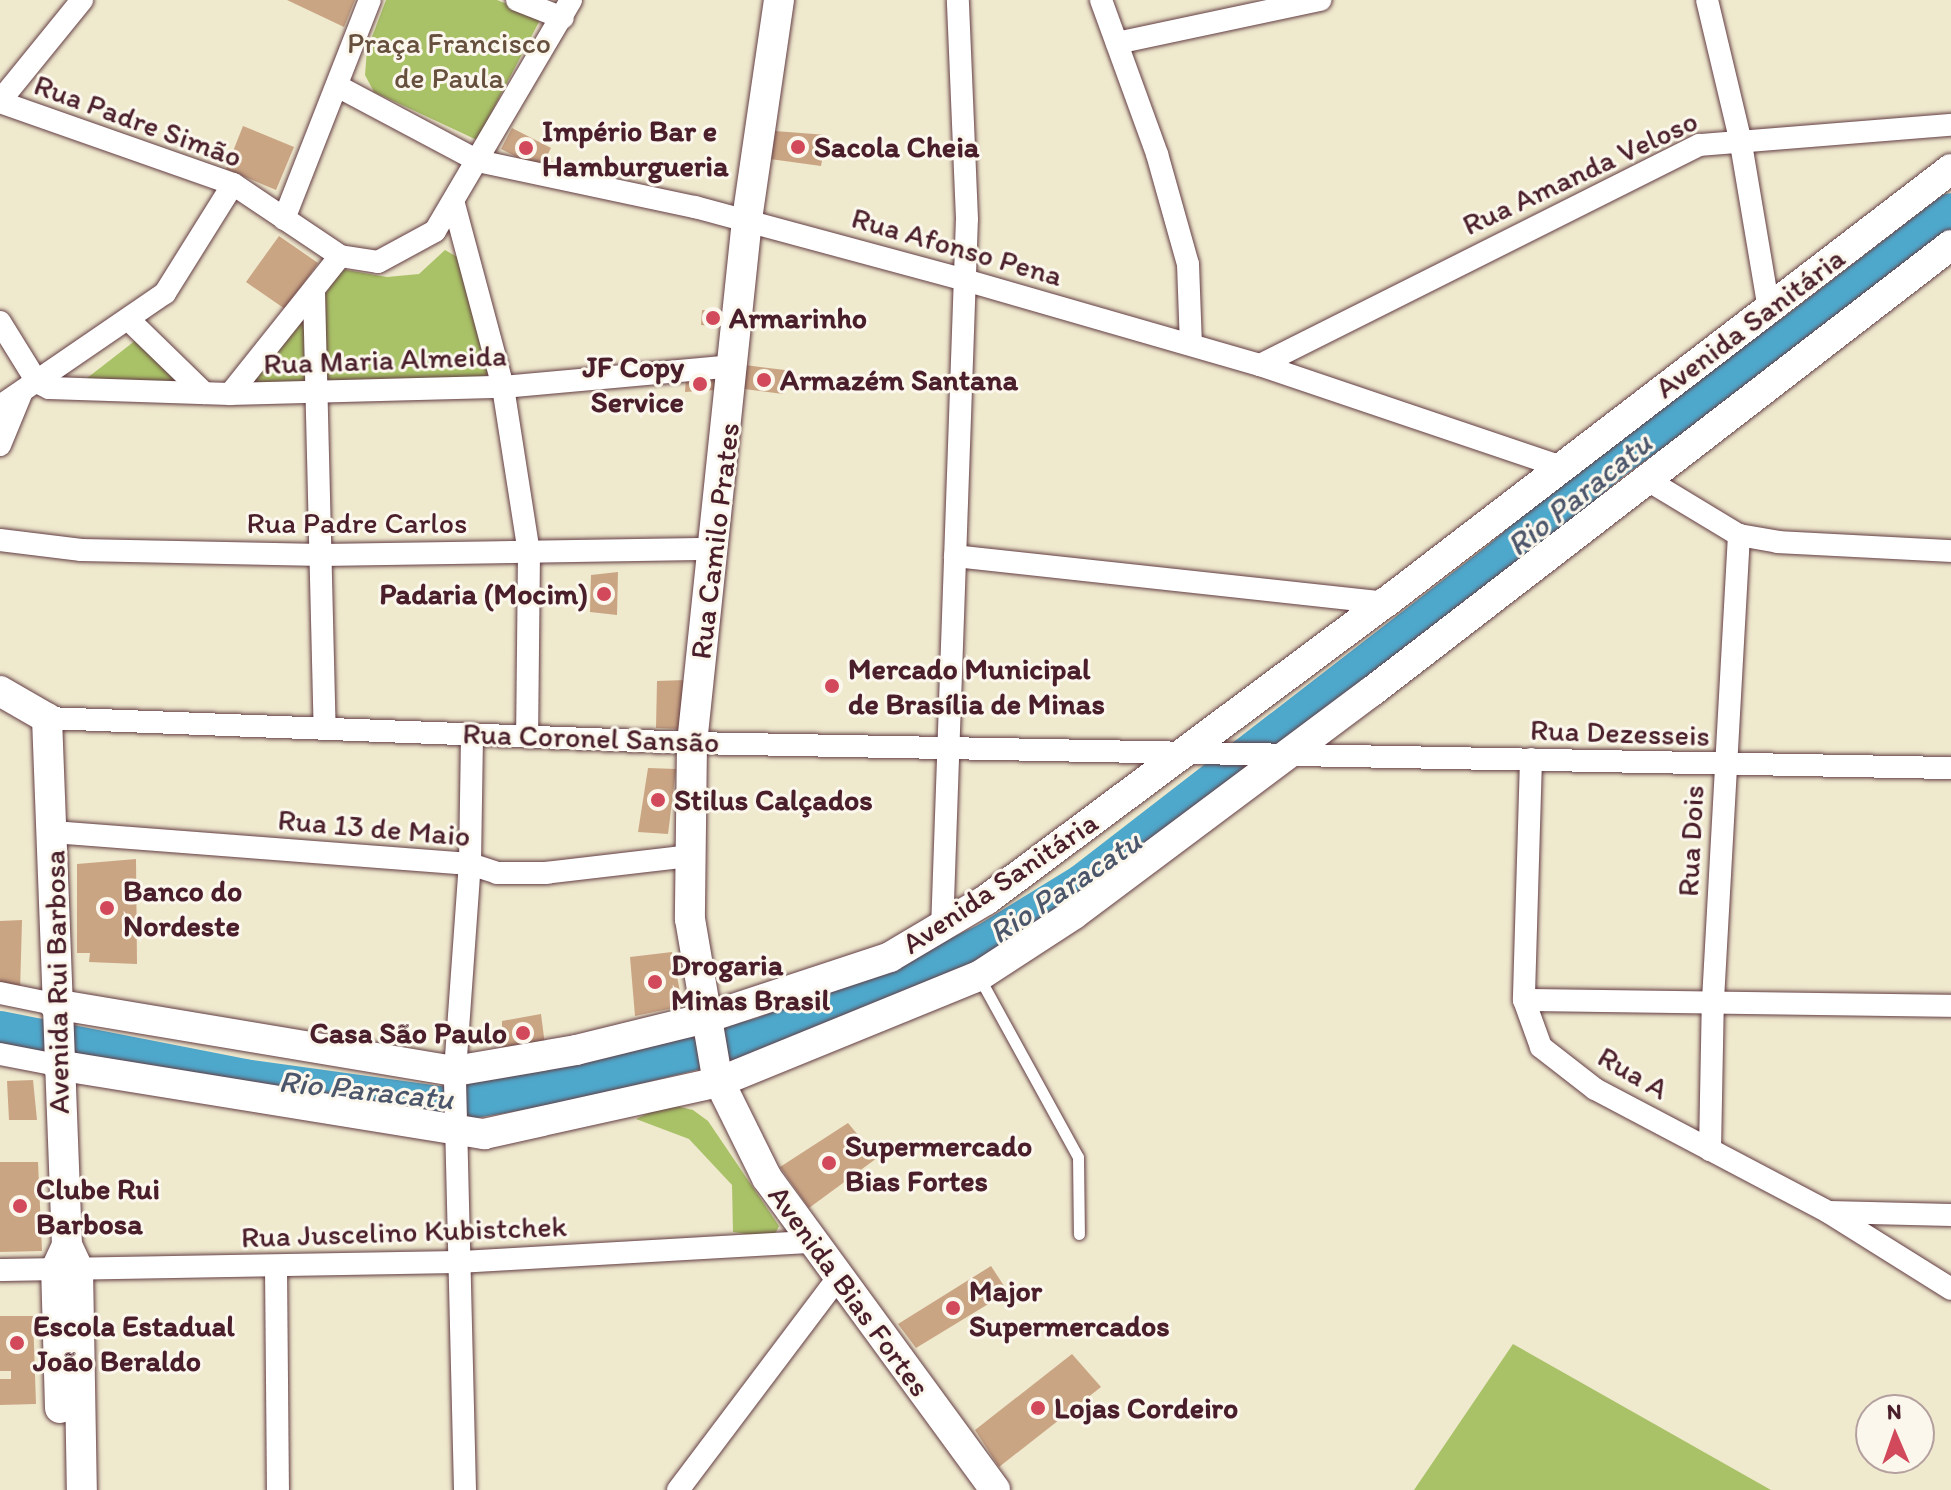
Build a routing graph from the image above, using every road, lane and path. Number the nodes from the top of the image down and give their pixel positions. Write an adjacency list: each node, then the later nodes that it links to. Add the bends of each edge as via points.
1 (82, 0): 13 (street)
2 (370, 0): 12 (street)
3 (517, 0): 9 (street)
4 (779, 0): 21 (street, Rua Camilo Prates)
5 (958, 0): 24 (street)
6 (1101, 0): 11 (street)
7 (1320, 0): 10 (street)
8 (1707, 0): 15 (street)
9 (567, 9): 16 (street, Rua Padre Simão)
10 (1225, 10): 11 (street)
11 (1117, 43): 29 (street, via 1157,154 1188,264)
12 (339, 87): 16 (street, Rua Afonso Pena); 20 (street)
13 (0, 102): 18 (street, Rua Padre Simão)
14 (1951, 125): 15 (street, Rua Amanda Veloso)
15 (1740, 138): 26 (street); 30 (street, Rua Amanda Veloso, via 1684,153)
16 (478, 161): 19 (street, Rua Padre Simão); 21 (street, Rua Afonso Pena)
17 (1951, 169): 26 (street, Avenida Sanitária)
18 (233, 184): 20 (street, Rua Padre Simão); 27 (street, via 185,269 165,293)
19 (454, 204): 23 (street, Rua Padre Simão, via 435,231 408,249 378,262); 32 (street)
20 (284, 219): 23 (street, Rua Padre Simão)
21 (747, 220): 24 (street, Rua Afonso Pena); 31 (street, Rua Camilo Prates)
22 (1951, 245): 40 (street, Avenida Sanitária)
23 (340, 256): 25 (street)
24 (965, 280): 29 (street, Rua Afonso Pena); 47 (street)
25 (314, 292): 34 (street); 36 (street)
26 (1769, 309): 39 (street, Avenida Sanitária)
27 (129, 320): 33 (street); 35 (street)
28 (0, 322): 33 (street)
29 (1191, 344): 30 (street, Rua Afonso Pena)
30 (1260, 365): 39 (street, Rua Afonso Pena)
31 (735, 366): 32 (street, Rua Maria Almeida); 43 (street, Rua Camilo Prates)
32 (503, 387): 34 (street, Rua Maria Almeida); 45 (street)
33 (29, 388): 35 (street, Rua Maria Almeida); 37 (street); 38 (street)
34 (319, 392): 36 (street, Rua Maria Almeida); 46 (street)
35 (204, 393): 36 (street, Rua Maria Almeida)
36 (230, 394)
37 (0, 406)
38 (0, 445)
39 (1562, 467): 48 (street, Avenida Sanitária)
40 (1646, 479): 41 (street); 57 (street, Avenida Sanitária)
41 (1739, 535): 44 (street, via 1805,544); 59 (street, Rua Dois)
42 (0, 540): 46 (street, Rua Padre Carlos, via 81,550)
43 (715, 549): 45 (street, Rua Padre Carlos); 54 (street, Rua Camilo Prates)
44 (1951, 551)
45 (529, 553): 46 (street, Rua Padre Carlos); 53 (street)
46 (322, 555): 51 (street)
47 (955, 556): 48 (street); 55 (street)
48 (1385, 603): 56 (street, Avenida Sanitária)
49 (0, 691): 50 (street, Rua Coronel Sansão)
50 (47, 718): 51 (street, Rua Coronel Sansão); 61 (street, Avenida Rui Barbosa)
51 (325, 728): 52 (street, Rua Coronel Sansão)
52 (472, 734): 53 (street, Rua Coronel Sansão); 63 (street)
53 (527, 736): 54 (street, Rua Coronel Sansão)
54 (692, 743): 55 (street, Rua Coronel Sansão); 62 (street, Rua Camilo Prates)
55 (950, 745): 56 (street, Rua Coronel Sansão); 64 (street)
56 (1189, 750): 57 (street, Rua Dezesseis); 64 (street, Avenida Sanitária)
57 (1287, 753): 58 (street, Rua Dezesseis); 65 (street, Avenida Sanitária, via 1074,914)
58 (1531, 759): 59 (street, Rua Dezesseis); 67 (street, Rua A)
59 (1725, 766): 60 (street, Rua Dezesseis); 68 (street, Rua Dois)
60 (1951, 768)
61 (53, 832): 63 (street, Rua 13 de Maio); 71 (street, Avenida Rui Barbosa)
62 (689, 856): 63 (street, Rua 13 de Maio, via 545,873 497,873); 70 (street, Rua Camilo Prates, via 690,919)
63 (470, 864): 73 (street)
64 (942, 930): 70 (street, Avenida Sanitária, via 844,975)
65 (979, 976): 74 (street, Avenida Sanitária); 79 (lane, via 1078,1157)
66 (0, 993): 71 (street, Avenida Sanitária)
67 (1524, 1000): 68 (street); 76 (street, Rua A, via 1541,1047 1558,1063)
68 (1713, 1000): 69 (street); 76 (street, Rua Dois)
69 (1951, 1006)
70 (708, 1024): 73 (street, Avenida Sanitária); 74 (street, Rua Camilo Prates)
71 (56, 1037): 72 (street, Avenida Sanitária); 73 (street, Avenida Sanitária); 75 (street, Avenida Sanitária); 81 (street, Avenida Rui Barbosa)
72 (0, 1054)
73 (455, 1077): 75 (street)
74 (718, 1080): 75 (street, Avenida Sanitária, via 534,1126); 80 (street, Avenida Bias Fortes, via 767,1178)
75 (458, 1129): 82 (street)
76 (1710, 1150): 77 (street, Rua A)
77 (1828, 1212): 78 (street); 86 (street, Rua A)
78 (1951, 1215)
79 (1079, 1234)
80 (810, 1242): 82 (street, Rua Juscelino Kubistchek); 85 (street, Avenida Bias Fortes)
81 (67, 1261): 83 (street, Rua Juscelino Kubistchek); 84 (street, Rua Juscelino Kubistchek); 87 (street, Avenida Rui Barbosa); 88 (street, Avenida Rui Barbosa)
82 (460, 1262): 83 (street, Rua Juscelino Kubistchek); 90 (street)
83 (276, 1266): 89 (street)
84 (0, 1270)
85 (838, 1278): 91 (street); 92 (street, Avenida Bias Fortes)
86 (1951, 1289)
87 (62, 1490)
88 (82, 1490)
89 (278, 1490)
90 (465, 1490)
91 (678, 1490)
92 (995, 1490)

